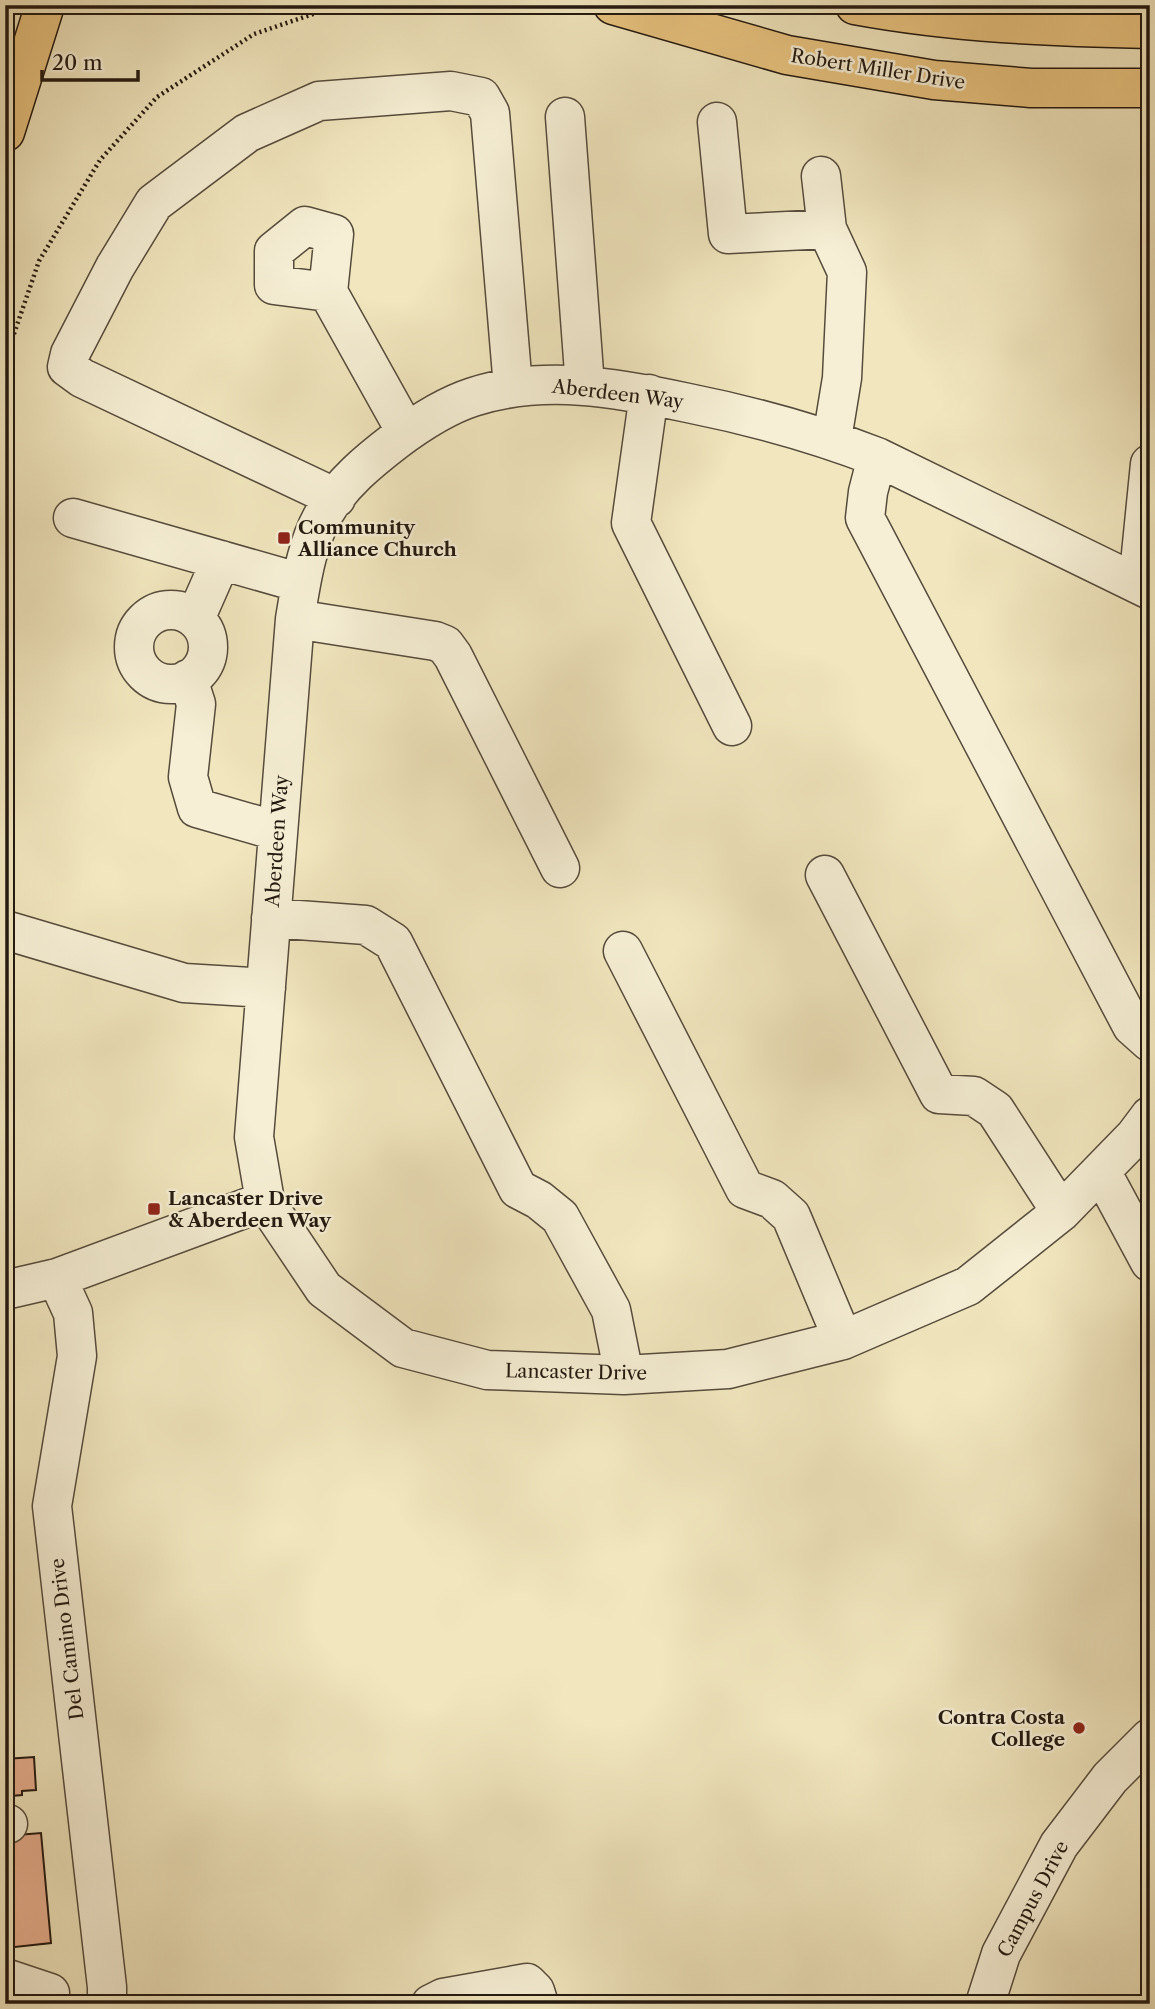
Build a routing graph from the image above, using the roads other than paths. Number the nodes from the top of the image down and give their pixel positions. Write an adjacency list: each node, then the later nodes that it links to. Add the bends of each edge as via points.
1 (45, 5): 8 (main road)
2 (613, 5): 5 (main road, Robert Miller Drive, via 787,55 934,80 1031,88)
3 (855, 5): 4 (main road, via 919,17 1023,26)
4 (1150, 29)
5 (1150, 88)
6 (565, 117): 12 (street)
7 (717, 122): 10 (street, via 728,234)
8 (5, 132)
9 (821, 176): 10 (street)
10 (827, 229): 16 (street, via 847,272 842,378)
11 (328, 292): 15 (street)
12 (585, 386): 13 (street, Aberdeen Way); 14 (street, Aberdeen Way)
13 (513, 387): 15 (street, Aberdeen Way, via 439,411); 19 (street, via 490,113 481,97 451,90 319,101 247,133 154,203 115,267 67,367)
14 (649, 394): 16 (street, Aberdeen Way); 26 (street, via 631,523)
15 (407, 432): 19 (street, Aberdeen Way, via 364,465)
16 (832, 439): 17 (street, Aberdeen Way)
17 (877, 457): 22 (street, Aberdeen Way); 34 (street, via 865,518 1132,1026)
18 (1150, 464): 22 (street)
19 (336, 498): 23 (street, Aberdeen Way, via 324,513 310,548)
20 (73, 518): 21 (street)
21 (221, 560): 23 (street); 24 (street)
22 (1144, 587)
23 (298, 601): 27 (street, Aberdeen Way); 28 (street, via 445,645)
24 (195, 619): 25 (street, via 208,646 206,660); 25 (street, via 170,609 156,612 136,633 134,648 145,674 157,681 171,684)
25 (188, 679): 27 (street, via 196,704 188,777 197,808)
26 (732, 726)
27 (278, 831): 30 (street, Aberdeen Way)
28 (561, 868)
29 (825, 875): 38 (street, via 939,1094 974,1096 995,1110)
30 (271, 918): 33 (street, Aberdeen Way); 43 (street, via 366,925 393,942 518,1189 561,1217 611,1310)
31 (5, 930): 33 (street, via 184,984)
32 (623, 951): 42 (street, via 745,1189 772,1199 791,1216)
33 (266, 988): 37 (street, Aberdeen Way, via 254,1137)
34 (1150, 1042)
35 (1150, 1116): 36 (street, Lancaster Drive)
36 (1101, 1171): 38 (street, Lancaster Drive); 39 (street)
37 (265, 1200): 40 (street); 43 (street, Lancaster Drive, via 324,1289 403,1348 487,1370)
38 (1061, 1212): 42 (street, Lancaster Drive, via 968,1286)
39 (1150, 1262)
40 (57, 1278): 41 (street); 47 (street, Del Camino Drive, via 73,1313 77,1356 52,1506)
41 (5, 1290)
42 (844, 1340): 43 (street, Lancaster Drive, via 728,1369)
43 (624, 1375)
44 (1150, 1738): 50 (street, Campus Drive, via 1110,1778 1059,1845 1001,1954)
45 (5, 1978): 46 (street)
46 (50, 1993)
47 (107, 2004)
48 (431, 2004): 49 (street, via 527,1983)
49 (539, 2004)
50 (985, 2004)

